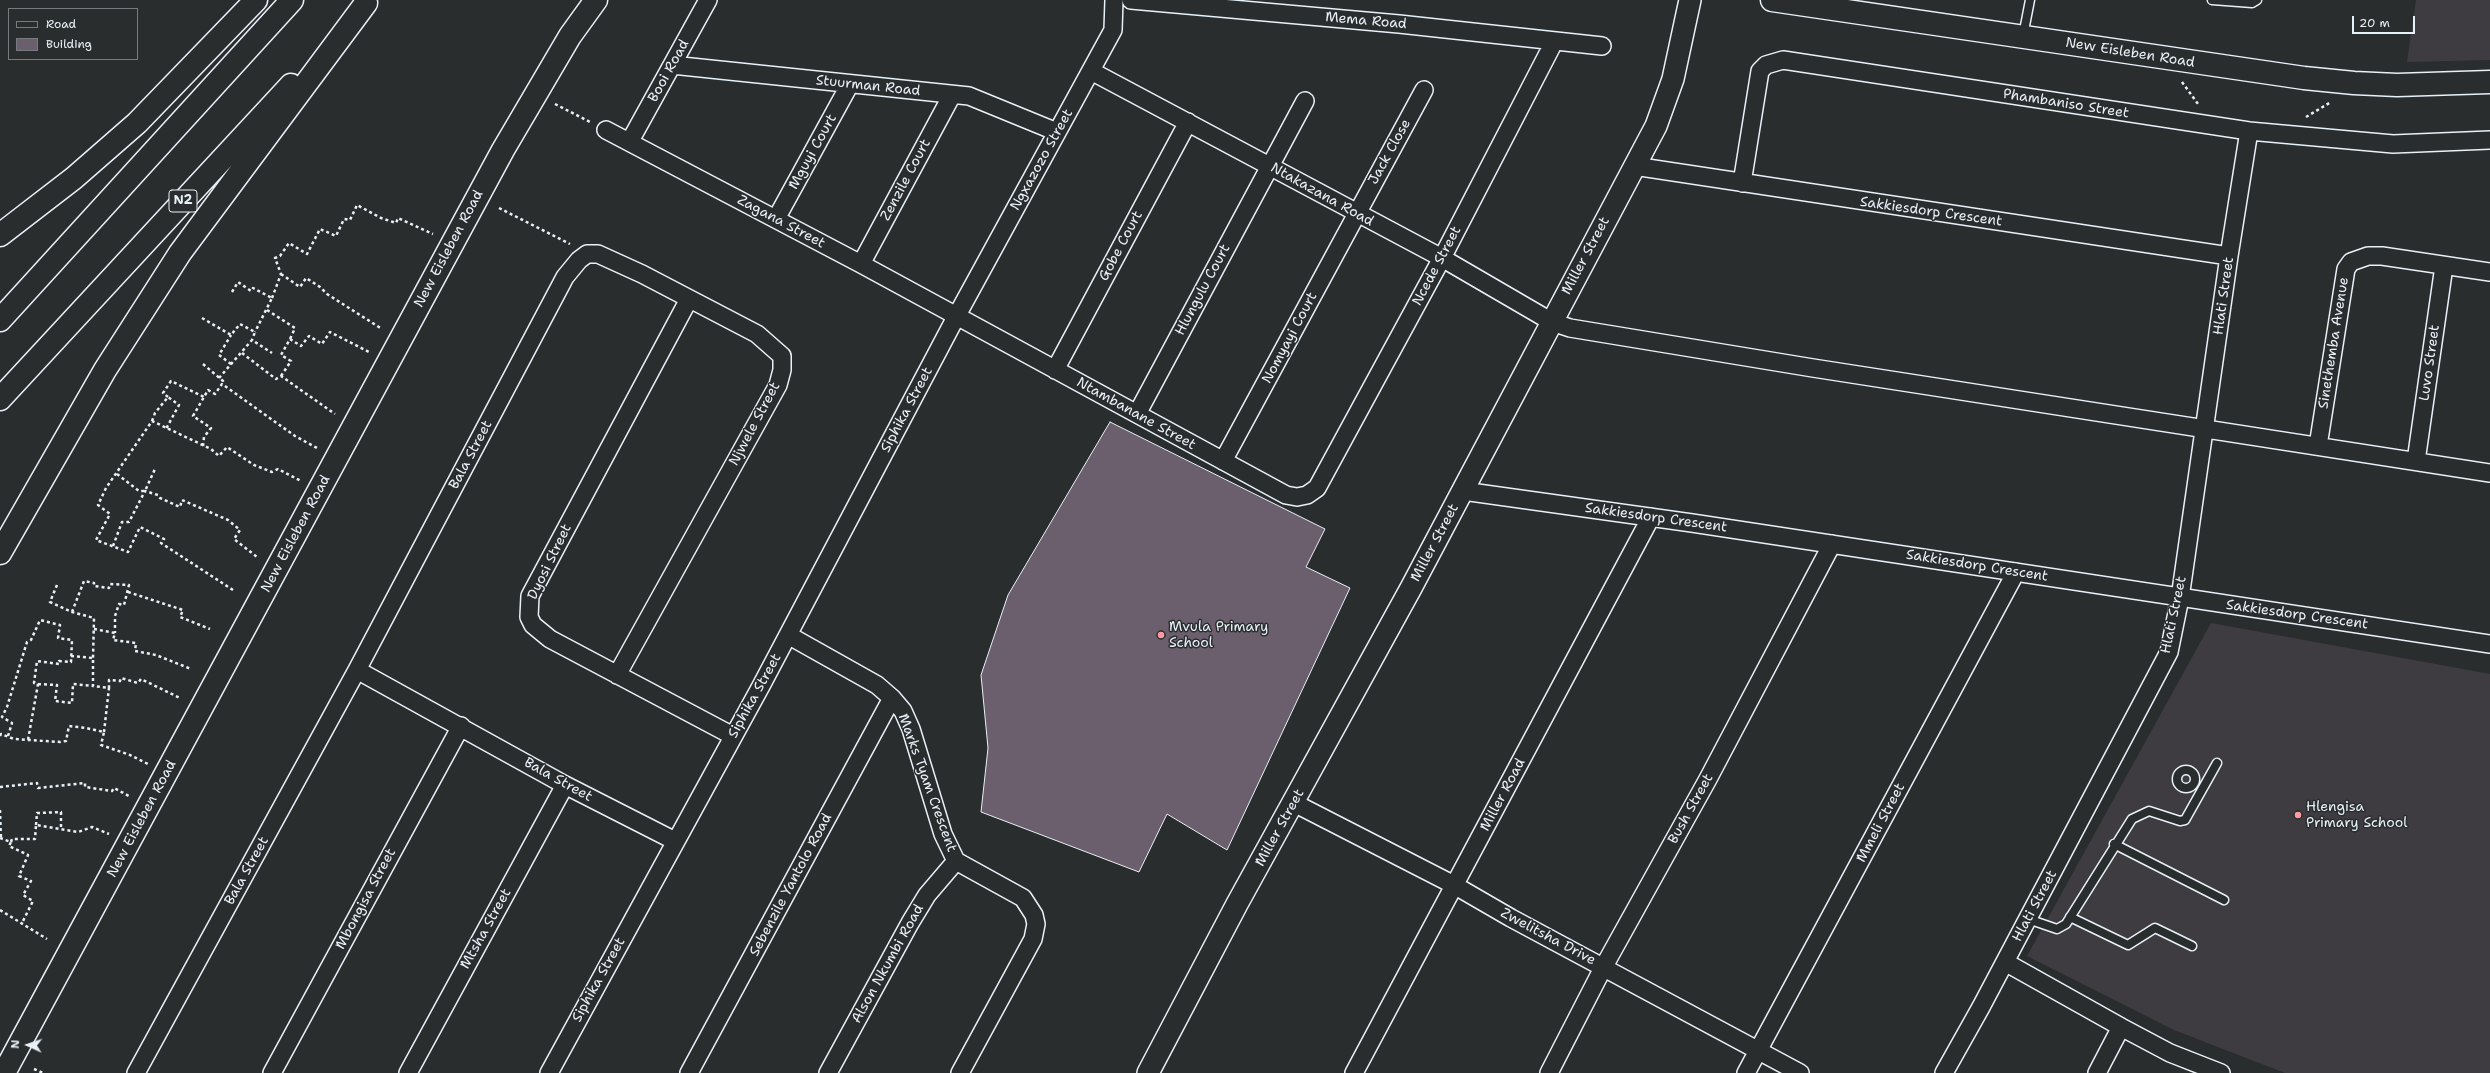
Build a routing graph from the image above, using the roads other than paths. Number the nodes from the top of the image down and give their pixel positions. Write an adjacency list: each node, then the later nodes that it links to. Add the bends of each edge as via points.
1 (256, 0): 34 (main road, via 137,123 74,178)
2 (292, 0): 43 (main road)
3 (596, 0): 85 (main road, New Eisleben Road, via 570,36 499,156)
4 (708, 0): 16 (street, Booi Road)
5 (1114, 0): 17 (street, Ngxazozo Street, via 1113,30)
6 (1131, 0): 14 (street, Mema Road, via 1399,24)
7 (1690, 0): 30 (street, Miller Street, via 1666,103)
8 (1772, 0): 13 (main road, New Eisleben Road)
9 (2030, 0): 13 (lane)
10 (2212, 0): 11 (lane)
11 (2257, 0)
12 (368, 2): 46 (main road, N2); 57 (main road, via 180,253 105,370)
13 (2023, 37): 18 (main road, New Eisleben Road, via 2257,73 2354,84)
14 (1554, 42): 15 (street, Mema Road); 37 (street, Ncede Street)
15 (1602, 46)
16 (672, 65): 19 (street, Stuurman Road); 28 (street, Booi Road)
17 (1091, 71): 23 (street, Ntakazana Road); 26 (street, Ngxazozo Street)
18 (2490, 82)
19 (850, 84): 21 (street, Stuurman Road); 33 (street, Mguyi Court)
20 (1424, 90): 32 (street, Jack Close)
21 (952, 95): 26 (street, Stuurman Road, via 969,96); 38 (street, Zenzile Court)
22 (1305, 102): 29 (street, Hlungulu Court)
23 (1188, 122): 29 (street, Ntakazana Road); 45 (street, Gobe Court)
24 (606, 130): 28 (street, Zagana Street)
25 (2249, 131): 27 (street, Phambaniso Street, via 2393,144); 31 (street, Phambaniso Street, via 1783,60 1766,65 1760,71); 36 (street, Hlati Street)
26 (1057, 132): 42 (street, Ngxazozo Street)
27 (2490, 140)
28 (630, 141): 33 (street, Zagana Street)
29 (1270, 166): 32 (street, Ntakazana Road); 47 (street, Hlungulu Court)
30 (1634, 166): 31 (street, Sakkiesdorp Crescent); 44 (street, Miller Street)
31 (1742, 184): 36 (street, Sakkiesdorp Crescent)
32 (1356, 214): 37 (street, Ntakazana Road); 50 (street, Nomyayi Court)
33 (776, 219): 38 (street, Zagana Street)
34 (0, 235)
35 (591, 256): 41 (street, Njwele Street); 62 (street, Bala Street, via 565,277)
36 (2229, 256): 48 (street, Hlati Street)
37 (1442, 258): 44 (street, Ntakazana Road); 53 (street, Ncede Street)
38 (861, 264): 42 (street, Zagana Street)
39 (2444, 266): 40 (street, Sinethemba Avenue); 49 (street, Sinethemba Avenue, via 2368,256 2351,262 2346,269); 51 (street, Luvo Street)
40 (2490, 272)
41 (689, 299): 63 (street, Dyosi Street, via 530,596 529,618 540,632); 63 (street, Njwele Street, via 757,334 782,356 782,370 778,385)
42 (956, 317): 45 (street, Ntambanane Street); 60 (street, Siphika Street)
43 (0, 320)
44 (1552, 322): 48 (street, via 1588,332); 54 (street, Miller Street)
45 (1055, 370): 47 (street, Ntambanane Street)
46 (0, 399)
47 (1137, 414): 50 (street, Ntambanane Street)
48 (2206, 428): 49 (street); 59 (street, Hlati Street)
49 (2318, 446): 51 (street)
50 (1223, 461): 53 (street, Ntambanane Street, via 1286,495 1307,495)
51 (2416, 461): 52 (street)
52 (2490, 473)
53 (1316, 488)
54 (1463, 491): 55 (street, Sakkiesdorp Crescent); 71 (street, Miller Street)
55 (1650, 517): 56 (street, Sakkiesdorp Crescent); 75 (street, Miller Road)
56 (1832, 544): 58 (street, Sakkiesdorp Crescent); 81 (street, Bush Street, via 1708,779)
57 (0, 553)
58 (2016, 572): 59 (street, Sakkiesdorp Crescent); 83 (street, Mmeli Street)
59 (2180, 598): 61 (street, Sakkiesdorp Crescent); 78 (street, Hlati Street, via 2168,652)
60 (788, 635): 64 (street, Marks Tyam Crescent, via 877,685); 66 (street, Siphika Street)
61 (2490, 644)
62 (357, 670): 65 (street, Bala Street); 86 (street, Bala Street)
63 (617, 675): 66 (street, Dyosi Street)
64 (892, 698): 74 (street, Marks Tyam Crescent, via 903,711 911,729 943,834); 89 (street, Sebenzile Yantolo Road)
65 (460, 726): 69 (street, Bala Street); 87 (street, Mbongisa Street)
66 (733, 736): 72 (street, Siphika Street)
67 (2217, 763): 70 (lane)
68 (2194, 784): 68 (lane, via 2186,788 2181,786 2176,772 2192,771); 70 (lane)
69 (565, 785): 72 (street, Bala Street); 88 (street, Mtsha Street)
70 (2202, 788): 73 (lane, via 2183,822 2154,812 2143,812 2129,822)
71 (1294, 803): 75 (street, Zwelitsha Drive); 92 (street, Miller Street)
72 (675, 841): 84 (street, Siphika Street)
73 (2114, 844): 76 (lane); 77 (lane)
74 (956, 861): 90 (street, Alson Nkumbi Road, via 927,895 910,923); 91 (street, Marks Tyam Crescent, via 1023,898 1029,905 1036,924 1033,939)
75 (1454, 885): 81 (street, Zwelitsha Drive); 93 (street, Miller Road)
76 (2224, 900)
77 (2070, 917): 78 (lane, via 2066,924 2057,929); 79 (lane, via 2128,945 2155,928)
78 (2028, 919): 80 (street, Hlati Street)
79 (2192, 946)
80 (2005, 962): 82 (street); 97 (street, Hlati Street)
81 (1603, 968): 83 (street, Zwelitsha Drive); 94 (street, Bush Street)
82 (2121, 1027): 98 (street); 99 (street, via 2170,1052)
83 (1758, 1050): 95 (street, Mmeli Street); 96 (street, Zwelitsha Drive)
84 (552, 1072)
85 (4, 1073)
86 (136, 1073)
87 (272, 1073)
88 (408, 1073)
89 (689, 1073)
90 (828, 1073)
91 (960, 1073)
92 (1148, 1073)
93 (1354, 1073)
94 (1549, 1073)
95 (1746, 1073)
96 (1800, 1073)
97 (1944, 1073)
98 (2097, 1073)
99 (2221, 1073)

